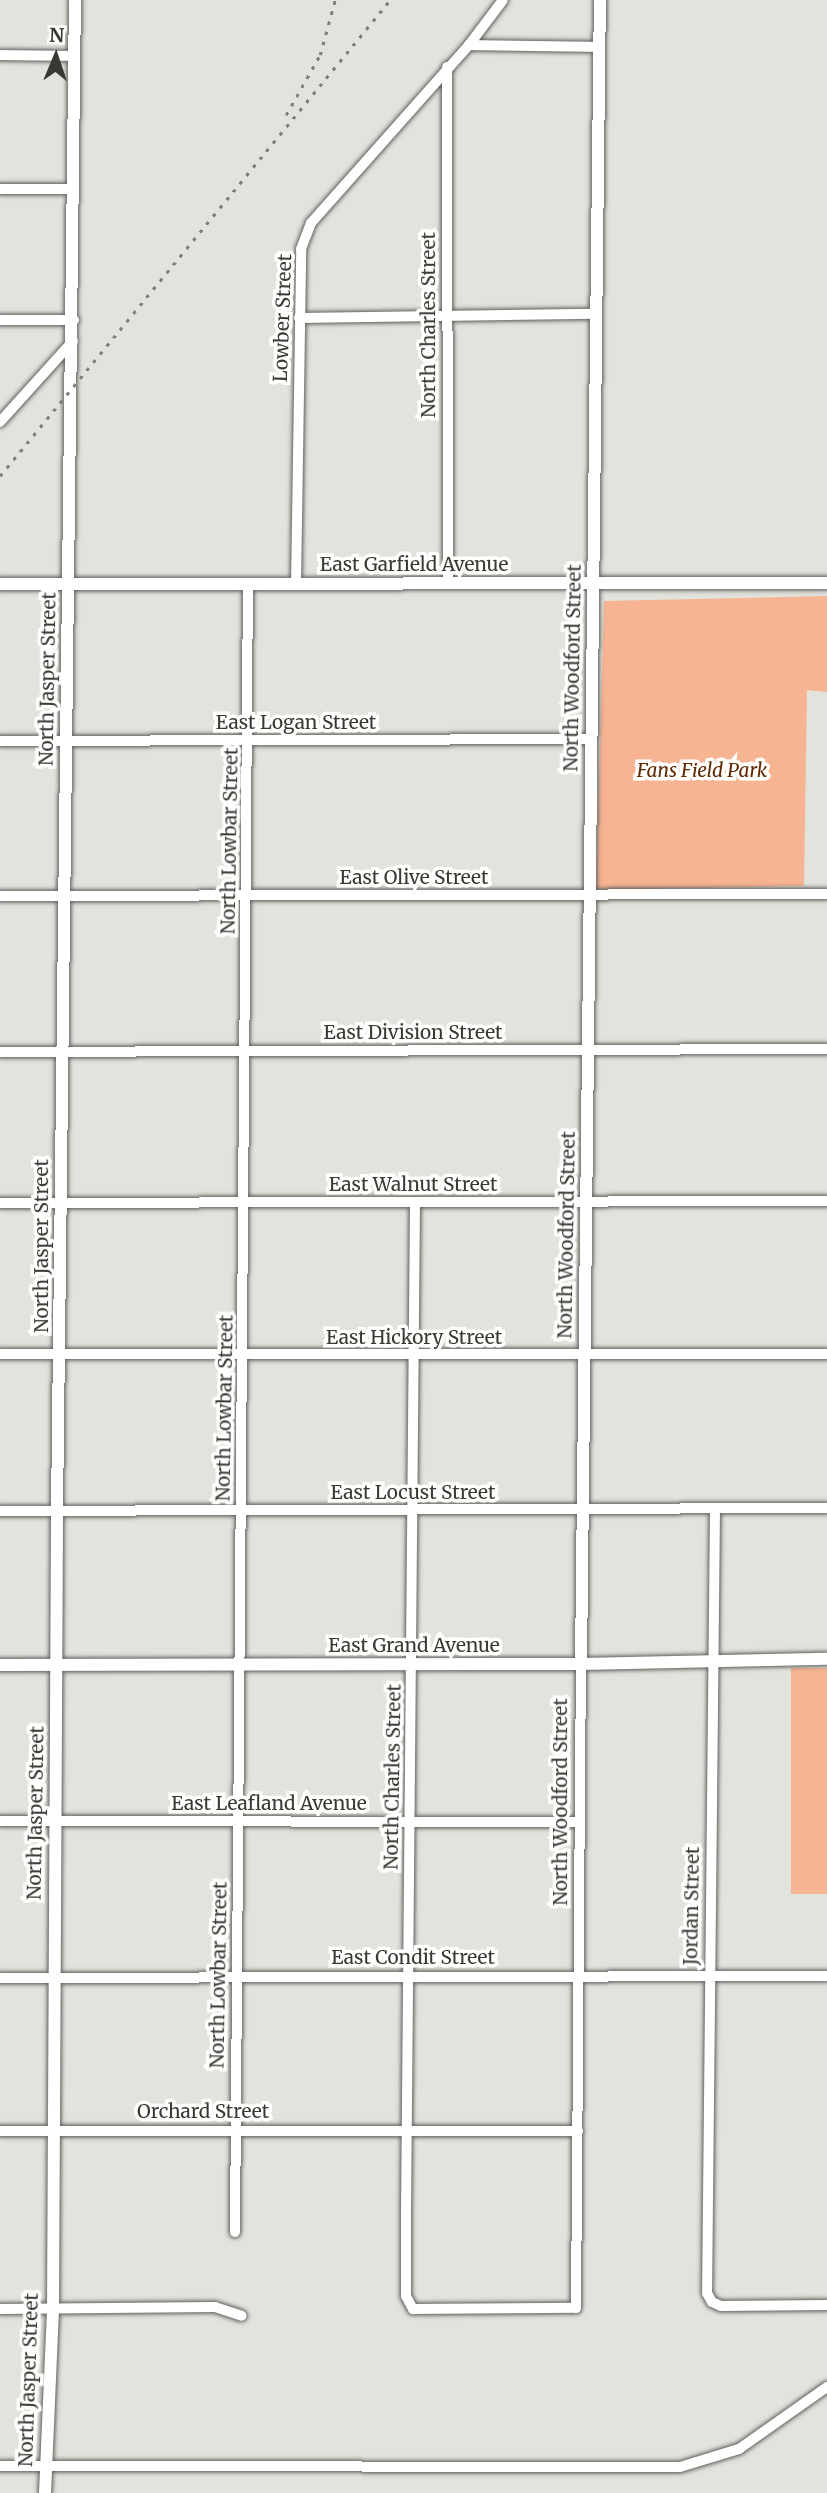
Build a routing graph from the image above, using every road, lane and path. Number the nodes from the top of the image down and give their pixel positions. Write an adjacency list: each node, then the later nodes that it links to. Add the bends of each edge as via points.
1 (75, 0): 7 (street, North Jasper Street)
2 (503, 0): 4 (street, Lowber Street)
3 (600, 0): 5 (street, North Woodford Street)
4 (469, 46): 5 (street); 8 (street, Lowber Street)
5 (599, 47): 11 (street, North Woodford Street)
6 (0, 55): 7 (street)
7 (75, 56): 10 (street, North Jasper Street)
8 (447, 67): 12 (street, North Charles Street); 13 (street, Lowber Street, via 311,223 301,249)
9 (0, 189): 10 (street)
10 (74, 189): 15 (street, North Jasper Street)
11 (596, 314): 12 (street); 24 (street, North Woodford Street)
12 (445, 315): 13 (street); 23 (street, North Charles Street)
13 (299, 318): 22 (street, Lowber Street)
14 (0, 320): 15 (street)
15 (74, 320): 16 (street, North Jasper Street)
16 (74, 341): 17 (street); 20 (street, North Jasper Street)
17 (0, 422)
18 (827, 583): 24 (street, East Garfield Avenue)
19 (0, 584): 20 (street, East Garfield Avenue)
20 (69, 584): 21 (street, East Garfield Avenue); 27 (street, North Jasper Street)
21 (248, 584): 22 (street, East Garfield Avenue); 28 (street, North Lowbar Street)
22 (296, 584): 23 (street, East Garfield Avenue)
23 (448, 584): 24 (street, East Garfield Avenue)
24 (594, 586): 25 (street, North Woodford Street)
25 (591, 739): 28 (street, East Logan Street); 33 (street, North Woodford Street)
26 (0, 741): 27 (street, East Logan Street)
27 (66, 741): 28 (street, East Logan Street); 30 (street, North Jasper Street)
28 (249, 741): 32 (street, North Lowbar Street)
29 (827, 894): 33 (street, East Olive Street)
30 (65, 895): 31 (street, East Olive Street); 32 (street, East Olive Street); 38 (street, North Jasper Street)
31 (0, 896)
32 (248, 896): 33 (street, East Olive Street); 35 (street, North Lowbar Street)
33 (590, 896): 36 (street, North Woodford Street)
34 (827, 1049): 36 (street, East Division Street)
35 (246, 1051): 36 (street, East Division Street); 38 (street, East Division Street); 43 (street, North Lowbar Street)
36 (588, 1051): 44 (street, North Woodford Street)
37 (0, 1052): 38 (street, East Division Street)
38 (62, 1052): 42 (street, North Jasper Street)
39 (827, 1201): 44 (street, East Walnut Street)
40 (415, 1202): 43 (street, East Walnut Street); 44 (street, East Walnut Street); 48 (street, North Charles Street)
41 (0, 1203): 42 (street, East Walnut Street)
42 (62, 1203): 43 (street, East Walnut Street); 46 (street, North Jasper Street)
43 (243, 1203): 49 (street, North Lowbar Street)
44 (587, 1203): 50 (street, North Woodford Street)
45 (0, 1354): 46 (street, East Hickory Street)
46 (60, 1354): 49 (street, East Hickory Street); 55 (street, North Jasper Street)
47 (827, 1354): 50 (street, East Hickory Street)
48 (415, 1355): 49 (street, East Hickory Street); 50 (street, East Hickory Street); 56 (street, North Charles Street)
49 (244, 1357): 57 (street, North Lowbar Street)
50 (586, 1357): 52 (street, North Woodford Street)
51 (827, 1508): 53 (street, East Locust Street)
52 (584, 1509): 53 (street, East Locust Street); 56 (street, East Locust Street); 61 (street, North Woodford Street)
53 (715, 1509): 59 (street, Jordan Street)
54 (0, 1511): 55 (street, East Locust Street)
55 (57, 1511): 57 (street, East Locust Street); 60 (street, North Jasper Street)
56 (412, 1511): 57 (street, East Locust Street); 64 (street, North Charles Street)
57 (242, 1512): 63 (street, North Lowbar Street)
58 (827, 1659): 59 (street, East Grand Avenue)
59 (715, 1662): 61 (street, East Grand Avenue); 72 (street, Jordan Street)
60 (56, 1664): 62 (street, East Grand Avenue); 63 (street, East Grand Avenue); 67 (street, North Jasper Street)
61 (581, 1664): 64 (street, East Grand Avenue); 68 (street, North Woodford Street)
62 (0, 1665)
63 (239, 1665): 64 (street, East Grand Avenue); 65 (street, North Lowbar Street)
64 (412, 1665): 69 (street, North Charles Street)
65 (238, 1820): 67 (street, East Leafland Avenue); 69 (street, East Leafland Avenue); 74 (street, North Lowbar Street)
66 (0, 1821): 67 (street, East Leafland Avenue)
67 (55, 1821): 76 (street, North Jasper Street)
68 (580, 1822): 69 (street, East Leafland Avenue); 70 (street, North Woodford Street)
69 (410, 1823): 71 (street, North Charles Street)
70 (580, 1975): 71 (street, East Condit Street); 72 (street, East Condit Street); 80 (street, North Woodford Street)
71 (408, 1976): 74 (street, East Condit Street); 81 (street, North Charles Street)
72 (709, 1976): 73 (street, East Condit Street); 83 (street, Jordan Street, via 706,2287 712,2302)
73 (827, 1976)
74 (236, 1977): 76 (street, East Condit Street); 77 (street, North Lowbar Street)
75 (0, 1978): 76 (street, East Condit Street)
76 (53, 1978): 79 (street, North Jasper Street)
77 (235, 2129): 79 (street, Orchard Street); 81 (street, Orchard Street); 82 (street, North Lowbar Street)
78 (0, 2131): 79 (street, Orchard Street)
79 (51, 2131): 85 (street, North Jasper Street)
80 (578, 2131): 81 (street, Orchard Street); 86 (street, North Woodford Street, via 576,2308)
81 (406, 2132): 86 (street, North Charles Street, via 406,2296)
82 (235, 2232)
83 (827, 2305)
84 (0, 2309): 85 (street)
85 (52, 2309): 87 (street, via 215,2307); 90 (street, North Jasper Street)
86 (413, 2309)
87 (243, 2316)
88 (827, 2387): 90 (street, via 739,2449 680,2467)
89 (0, 2466): 90 (street)
90 (46, 2466): 91 (street, North Jasper Street)
91 (45, 2493)

